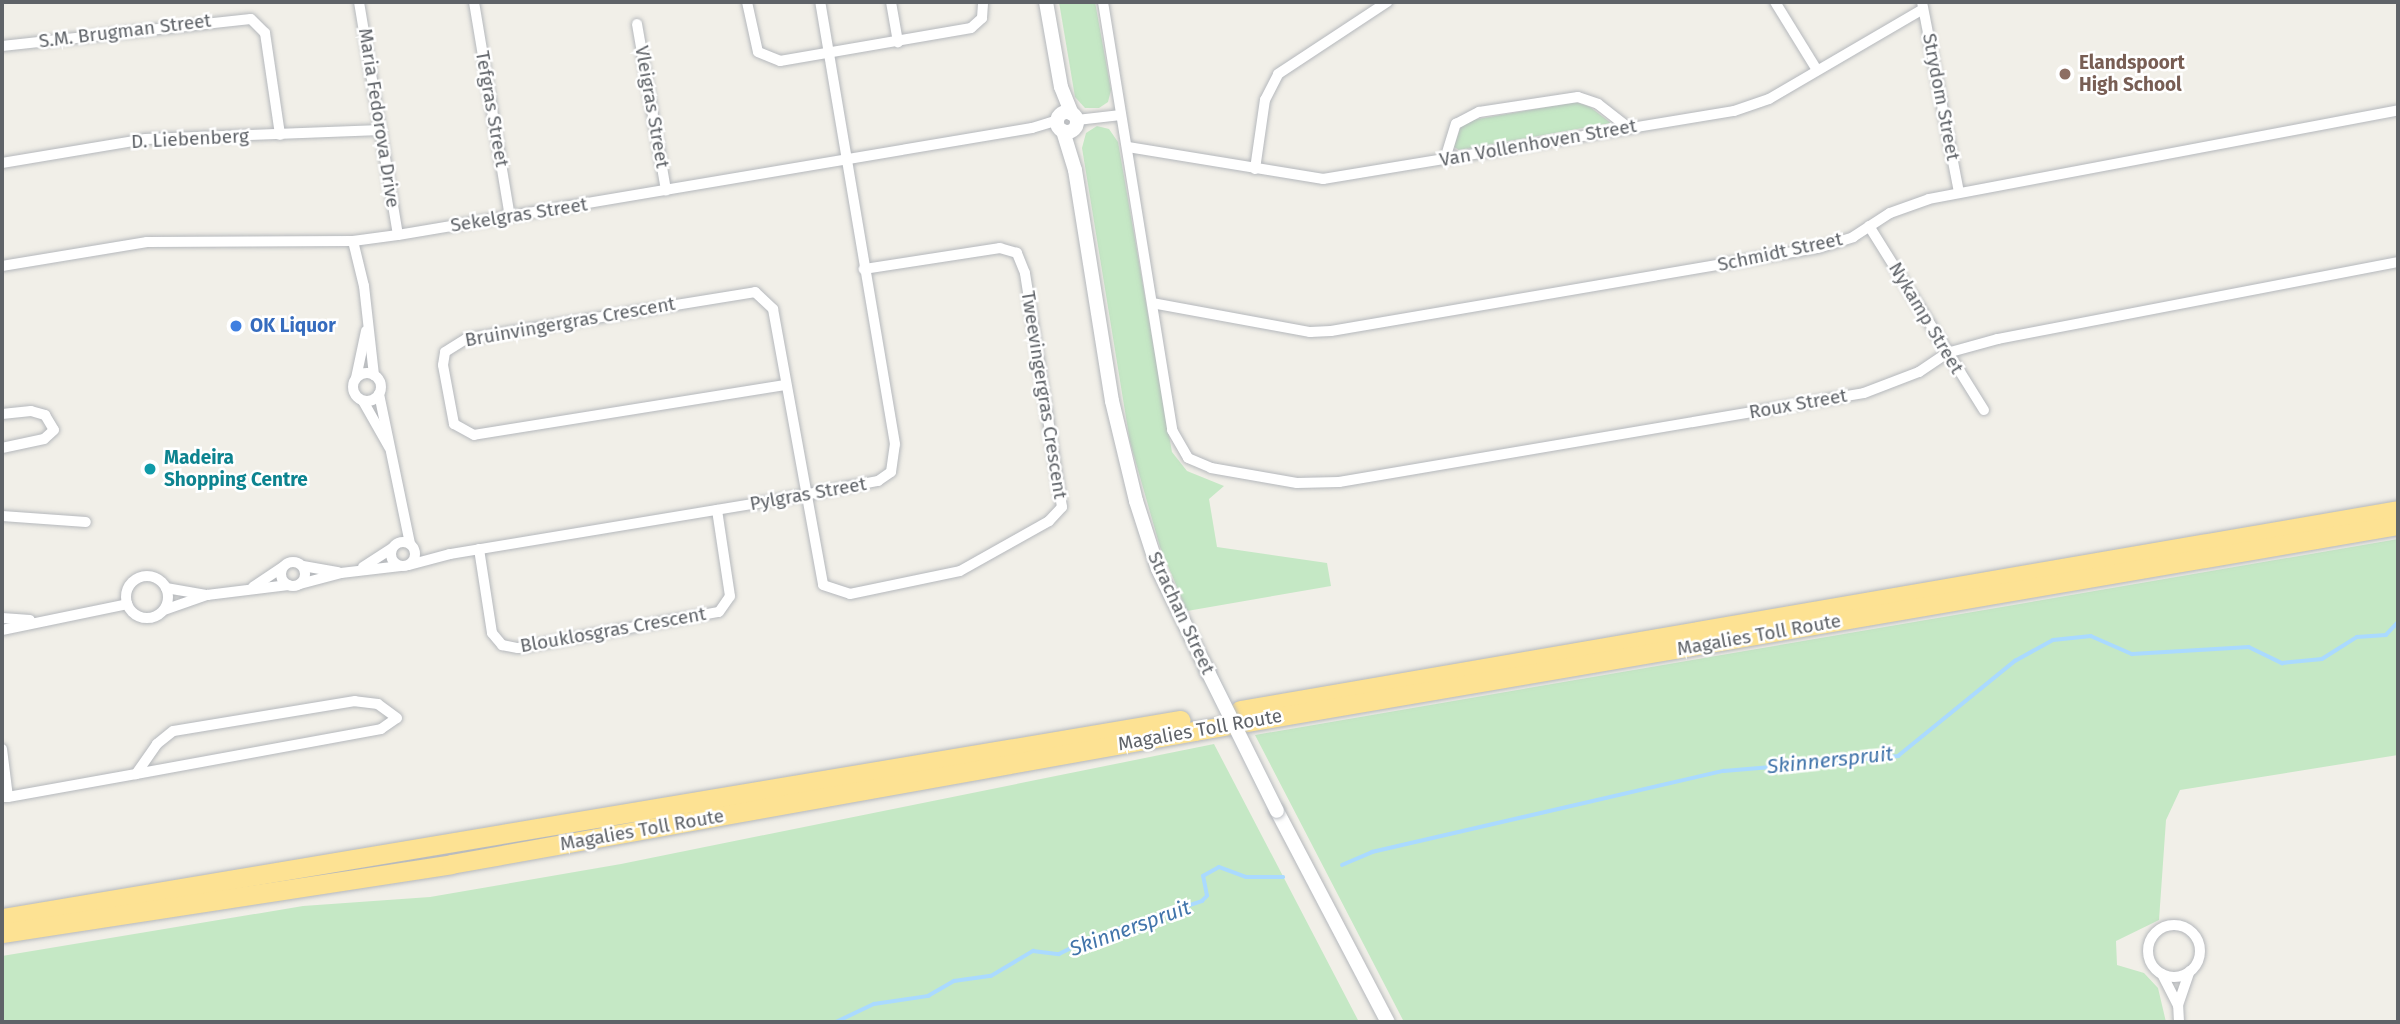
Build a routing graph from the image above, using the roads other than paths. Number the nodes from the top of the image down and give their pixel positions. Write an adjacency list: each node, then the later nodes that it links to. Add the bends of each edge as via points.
1 (359, 2): 21 (street, Maria Fedorova Drive)
2 (474, 2): 30 (street, Tefgras Street)
3 (747, 2): 15 (street, via 755,45 764,58 780,61)
4 (820, 2): 15 (street, Pylgras Street)
5 (891, 2): 13 (street)
6 (983, 2): 13 (street, via 982,18 971,28)
7 (1046, 2): 19 (street, Strachan Street)
8 (1103, 2): 18 (street)
9 (1387, 2): 27 (street, via 1278,74 1265,100)
10 (1775, 2): 16 (street)
11 (1923, 5): 16 (street, Van Vollenhoven Street); 29 (street, Strydom Street)
12 (637, 24): 28 (street, Vleigras Street)
13 (898, 42): 15 (street)
14 (2, 46): 22 (street, S.M. Brugman Street, via 251,19 265,33)
15 (830, 54): 24 (street, Pylgras Street)
16 (1817, 70): 20 (street, Van Vollenhoven Street, via 1754,106)
17 (2398, 110): 29 (street, Schmidt Street)
18 (1121, 115): 19 (street, Sekelgras Street); 23 (street)
19 (1066, 123): 24 (street, Sekelgras Street); 82 (street, Strachan Street, bridge, via 1112,401 1133,492 1158,569)
20 (1627, 127): 25 (street, Van Vollenhoven Street); 25 (street, via 1598,104 1578,97 1479,113 1456,124)
21 (381, 130): 22 (street, D. Liebenberg); 32 (street, Maria Fedorova Drive)
22 (280, 135): 26 (street, D. Liebenberg, via 145,139)
23 (1128, 147): 27 (street, Van Vollenhoven Street); 37 (street)
24 (844, 159): 28 (street, Sekelgras Street); 36 (street, Pylgras Street)
25 (1445, 159): 27 (street, Van Vollenhoven Street, via 1323,179)
26 (2, 163)
27 (1255, 169)
28 (666, 190): 30 (street, Sekelgras Street)
29 (1959, 192): 31 (street, Schmidt Street, via 1910,205)
30 (510, 216): 32 (street, Sekelgras Street)
31 (1869, 226): 37 (street, Schmidt Street, via 1853,237 1797,252 1317,332); 39 (street, Nykamp Street)
32 (398, 235): 33 (street, Sekelgras Street)
33 (353, 241): 35 (street, Sekelgras Street, via 157,241); 38 (street)
34 (2398, 262): 39 (street, Roux Street, via 1998,339)
35 (2, 266)
36 (864, 269): 49 (street, Pylgras Street, via 895,464 878,481); 49 (street, Tweevingergras Crescent, via 992,248 1017,253 1026,273 1062,507 1049,521 960,571 839,594 823,585)
37 (1152, 303): 39 (street, Roux Street, via 1172,430 1188,458 1211,468 1276,481 1339,482 1864,393 1919,372)
38 (368, 325): 40 (street); 41 (street)
39 (1947, 353): 45 (street, Nykamp Street)
40 (373, 375): 41 (street); 43 (street, via 381,386)
41 (356, 378): 44 (street, via 353,391)
42 (785, 384): 42 (street, Bruinvingergras Crescent, via 474,435 454,424 443,365 445,352 466,339 748,290 763,295 774,309); 49 (street, Bruinvingergras Crescent)
43 (379, 394): 44 (street); 48 (street)
44 (363, 401): 48 (street)
45 (1984, 410)
46 (2, 414): 47 (street, via 31,411 45,415 54,430 44,439)
47 (2, 447)
48 (390, 449): 53 (street)
49 (804, 495): 50 (street, Pylgras Street)
50 (717, 510): 58 (street, Pylgras Street); 58 (street, Blouklosgras Crescent, via 730,596 719,612 519,648 502,645 492,633)
51 (2398, 510): 77 (highway, Magalies Toll Route, via 449,846)
52 (2, 516): 54 (street)
53 (403, 520): 56 (street); 57 (street)
54 (86, 522)
55 (2398, 525): 78 (highway, Magalies Toll Route, via 451,864)
56 (411, 546): 57 (street, Pylgras Street); 59 (street, Pylgras Street); 61 (street, via 415,555)
57 (393, 547): 61 (street, via 391,560); 63 (street, Pylgras Street)
58 (479, 549): 59 (street, Pylgras Street)
59 (450, 554): 61 (street, Pylgras Street)
60 (303, 566): 62 (street, via 293,561); 64 (street, Pylgras Street); 65 (street, via 305,578)
61 (405, 566): 63 (street, Pylgras Street)
62 (283, 567): 65 (street, via 281,575); 67 (street, Pylgras Street)
63 (357, 570): 64 (street, Pylgras Street)
64 (341, 573): 65 (street, Pylgras Street)
65 (294, 584): 67 (street, Pylgras Street)
66 (166, 588): 68 (street, Pylgras Street); 69 (street, via 156,578 136,579 128,590); 70 (street)
67 (251, 589): 68 (street, Pylgras Street)
68 (207, 595): 70 (street, Pylgras Street)
69 (127, 604): 70 (street, via 140,617 153,617); 72 (street)
70 (164, 610)
71 (2, 618): 72 (street)
72 (40, 620): 73 (street)
73 (2, 631)
74 (2, 749): 76 (street)
75 (135, 774): 75 (street, via 381,729 397,718 378,704 355,701 173,732 157,744); 76 (street)
76 (5, 797)
77 (2, 918)
78 (2, 933)
79 (2190, 971): 80 (street, via 2175,977); 80 (street, via 2199,957 2199,941 2188,929 2172,924 2156,931 2148,947 2152,965); 81 (street)
80 (2162, 974): 81 (street)
81 (2178, 1006): 83 (street)
82 (1388, 1022)
83 (2179, 1022)

